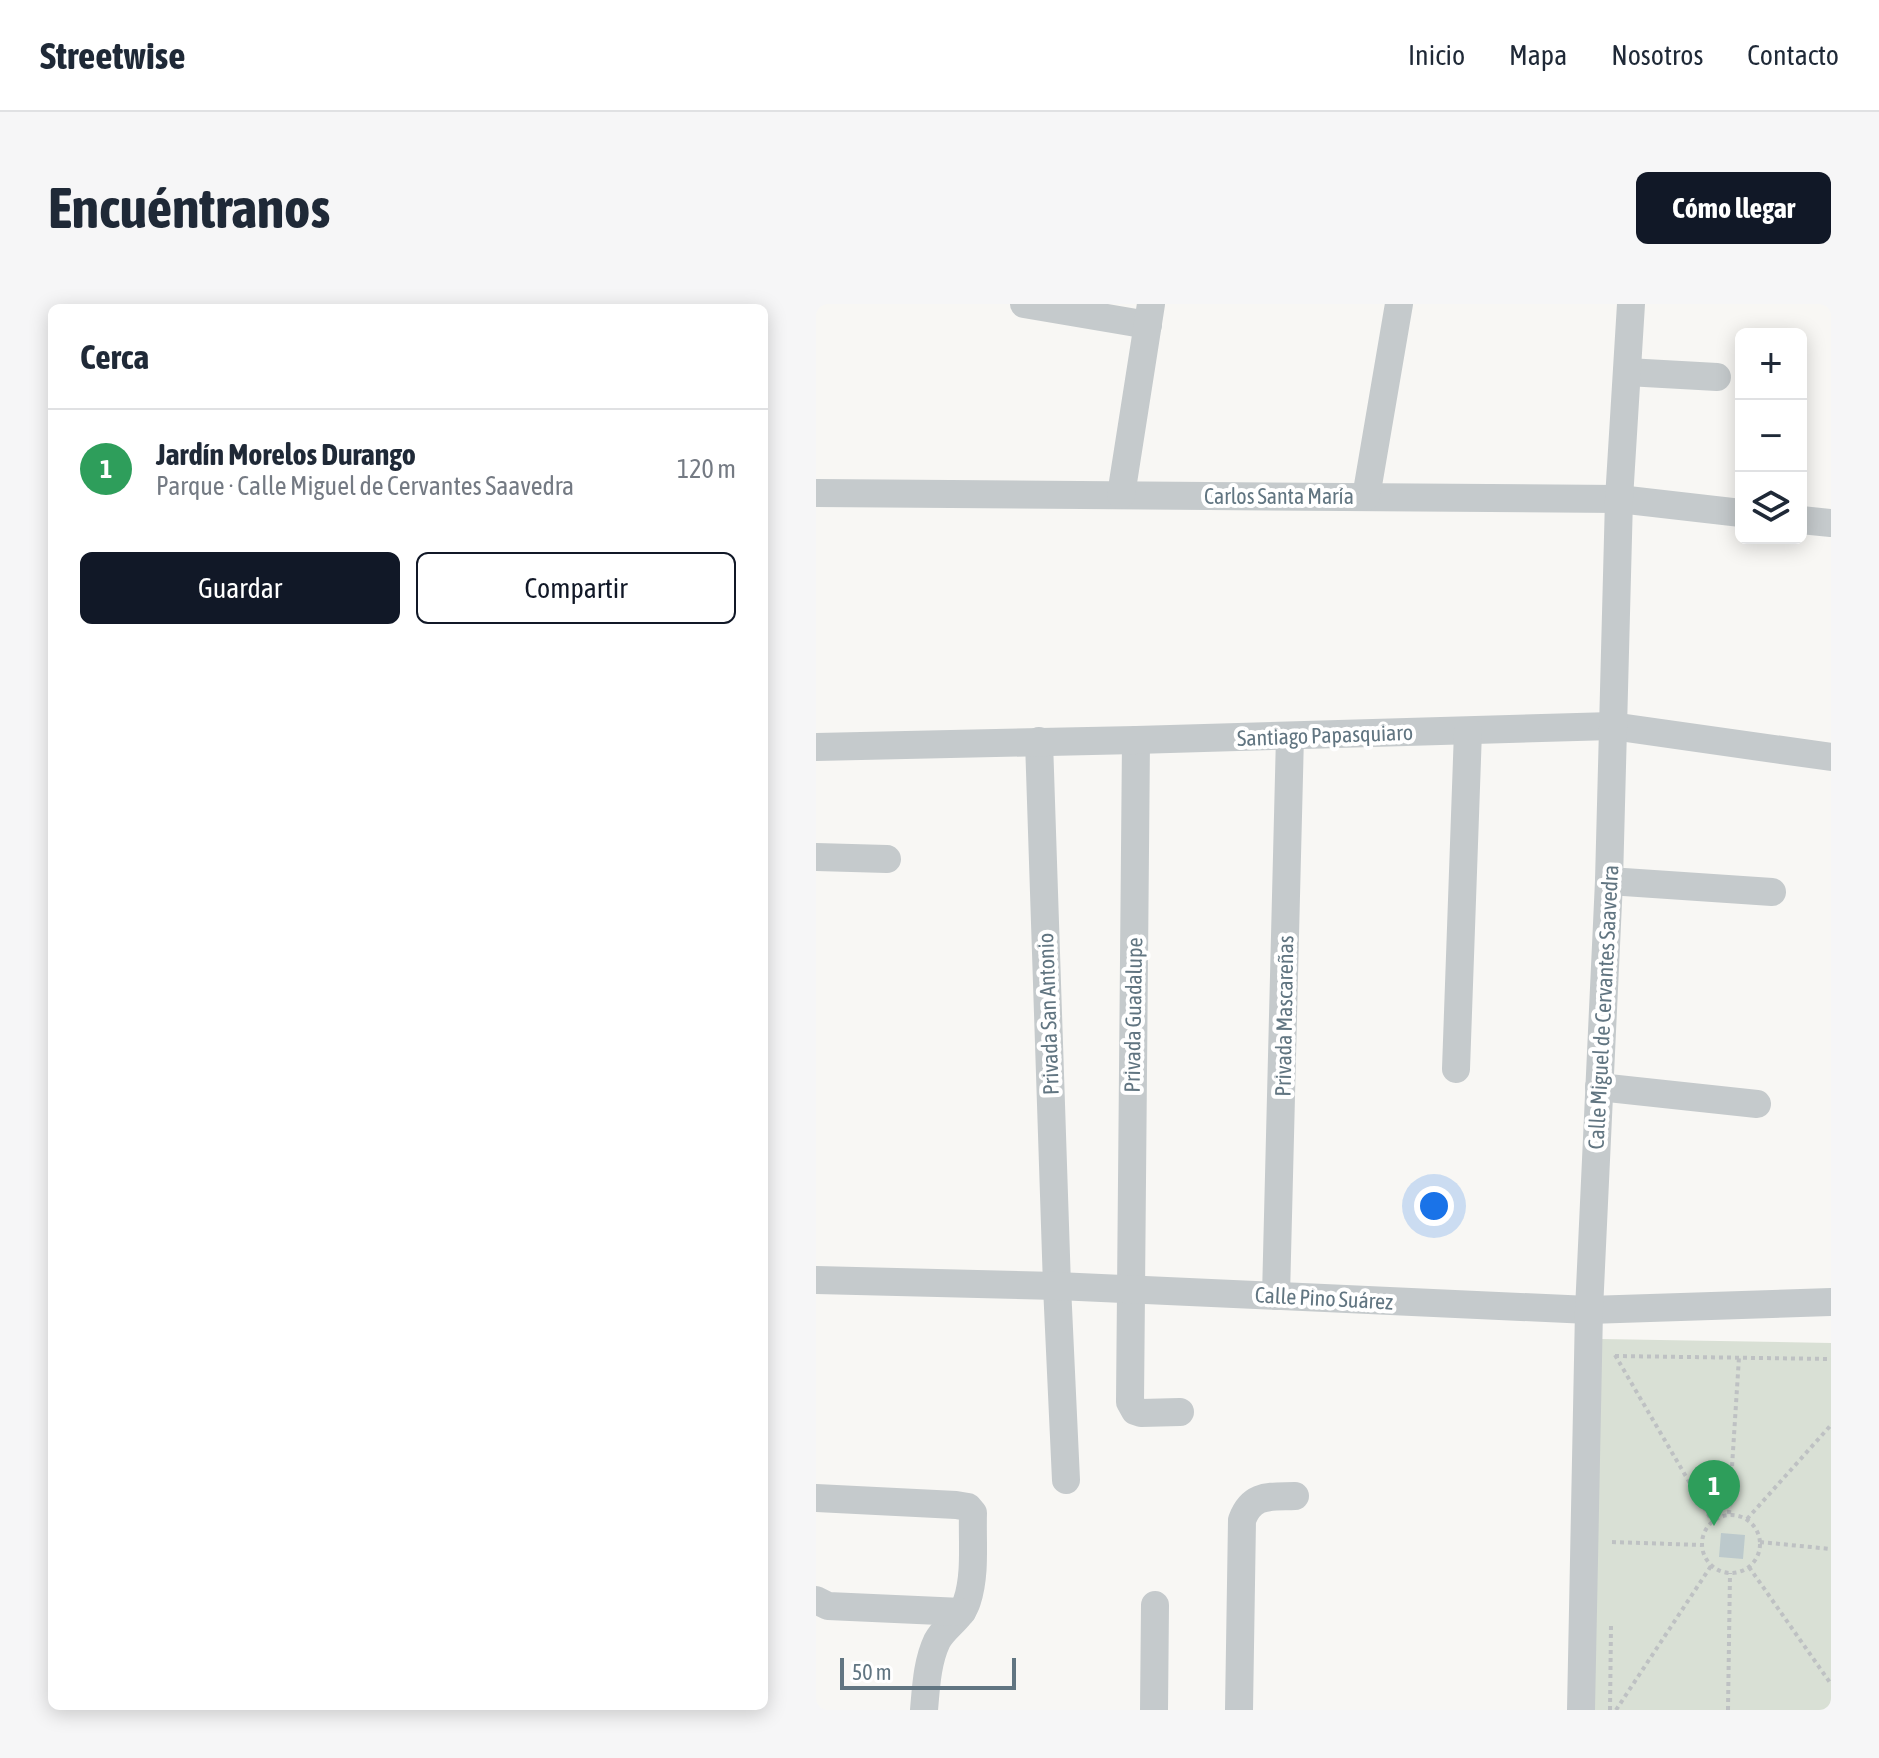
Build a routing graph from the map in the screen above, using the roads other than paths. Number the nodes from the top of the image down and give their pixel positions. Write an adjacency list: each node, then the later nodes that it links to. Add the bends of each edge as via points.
1 (1024, 304): 4 (street)
2 (1399, 304): 9 (street)
3 (1631, 304): 5 (street, Calle Miguel de Cervantes Saavedra)
4 (1149, 314): 8 (street)
5 (1627, 372): 6 (street); 10 (street, Calle Miguel de Cervantes Saavedra)
6 (1717, 377)
7 (816, 493): 8 (street, Carlos Santa María)
8 (1121, 495): 9 (street, Carlos Santa María)
9 (1366, 497): 10 (street, Carlos Santa María)
10 (1619, 499): 11 (street, Carlos Santa María); 14 (street, Calle Miguel de Cervantes Saavedra)
11 (1735, 512)
12 (1807, 521): 13 (street)
13 (1831, 523)
14 (1612, 726): 15 (street, Santiago Papasquiaro); 20 (street, Santiago Papasquiaro); 23 (street, Calle Miguel de Cervantes Saavedra)
15 (1468, 731): 16 (street, Santiago Papasquiaro); 25 (street)
16 (1290, 736): 17 (street, Santiago Papasquiaro); 31 (street, Privada Mascareñas)
17 (1136, 740): 18 (street, Santiago Papasquiaro); 30 (street, Privada Guadalupe)
18 (1039, 741): 19 (street, Santiago Papasquiaro); 29 (street, Privada San Antonio)
19 (816, 747)
20 (1831, 757)
21 (816, 857): 22 (street)
22 (887, 859)
23 (1609, 881): 24 (street); 26 (street, Calle Miguel de Cervantes Saavedra)
24 (1772, 892)
25 (1456, 1069)
26 (1599, 1087): 27 (street); 33 (street, Calle Miguel de Cervantes Saavedra)
27 (1757, 1104)
28 (816, 1280): 29 (street, Calle Pino Suárez)
29 (1057, 1286): 30 (street, Calle Pino Suárez); 35 (street, Privada San Antonio)
30 (1131, 1290): 31 (street, Calle Pino Suárez); 34 (street, Privada Guadalupe, via 1132,1408 1141,1413)
31 (1276, 1296): 33 (street, Calle Pino Suárez)
32 (1831, 1302): 33 (street, Calle Pino Suárez)
33 (1589, 1310): 44 (street, Calle Miguel de Cervantes Saavedra)
34 (1180, 1412)
35 (1066, 1480)
36 (1295, 1496): 43 (street, via 1262,1498 1252,1503 1242,1520)
37 (816, 1498): 40 (street, via 968,1507 973,1513 971,1587)
38 (816, 1600): 40 (street, via 828,1606)
39 (1155, 1605): 42 (street)
40 (962, 1612): 41 (street, via 938,1640)
41 (924, 1710)
42 (1154, 1710)
43 (1239, 1710)
44 (1581, 1710)

